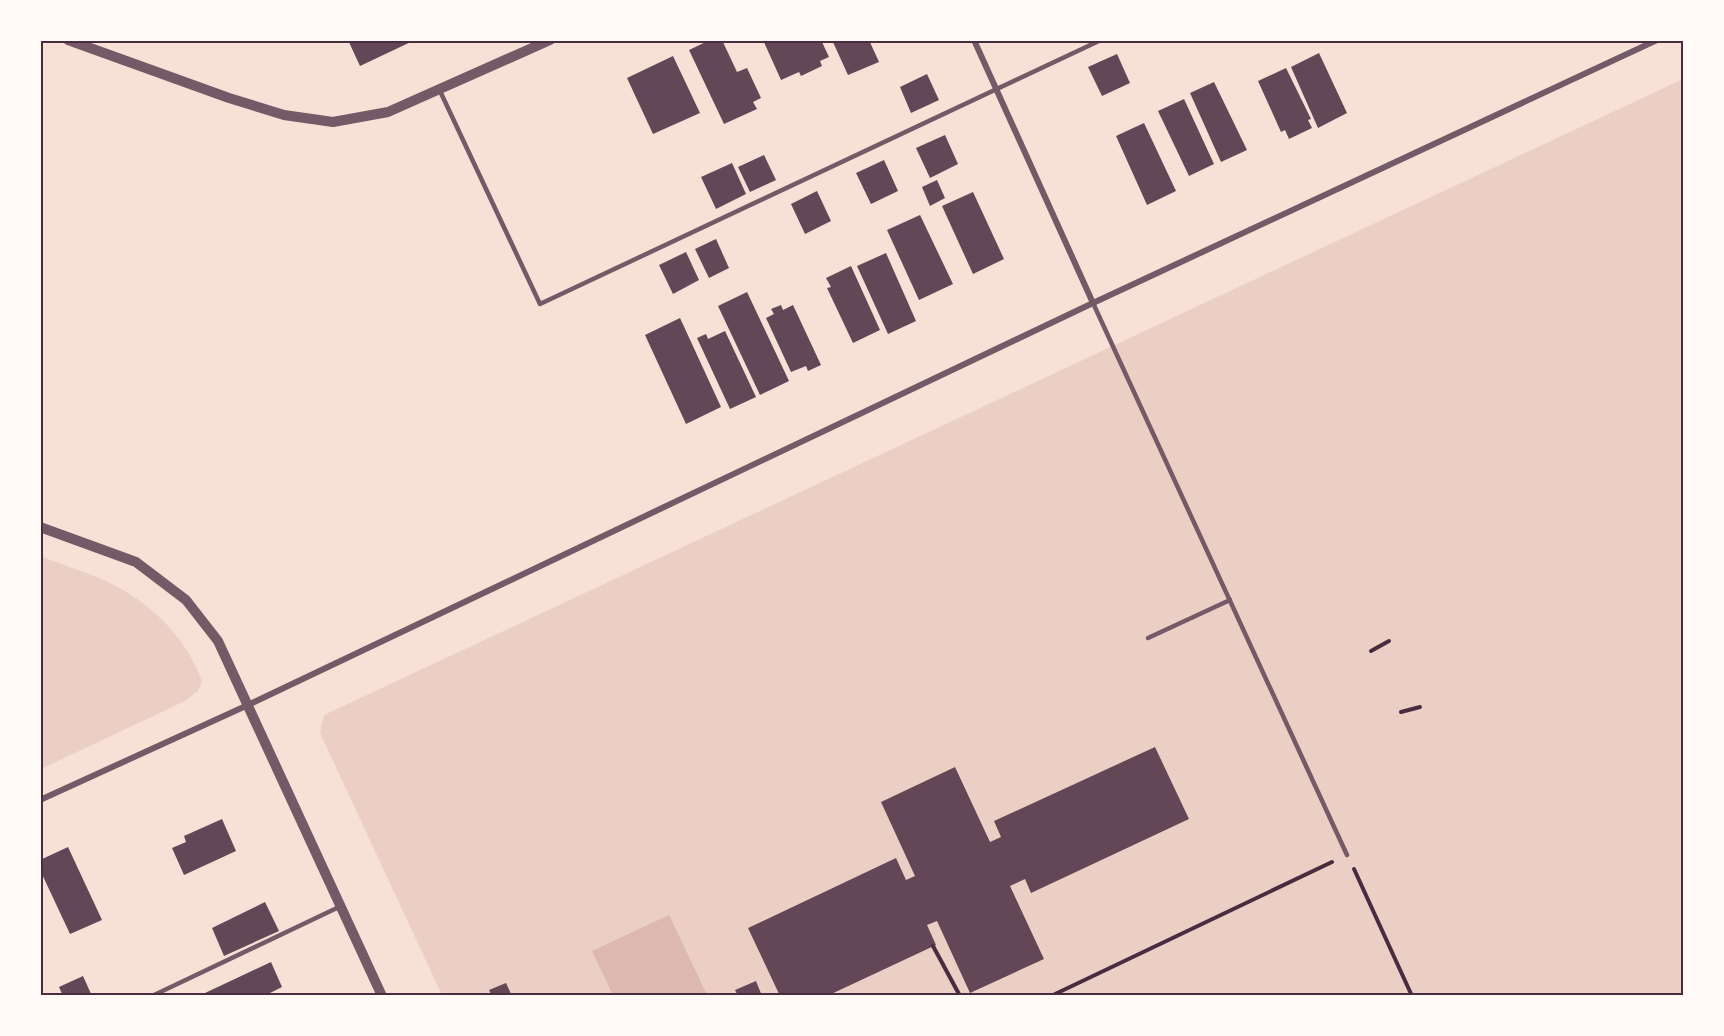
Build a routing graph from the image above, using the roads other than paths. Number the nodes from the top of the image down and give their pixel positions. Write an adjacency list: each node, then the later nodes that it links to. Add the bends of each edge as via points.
1 (68, 40): 6 (street, via 229,98 284,115 333,122 388,112)
2 (550, 40): 6 (street)
3 (974, 40): 7 (street)
4 (1101, 40): 7 (lane)
5 (1657, 40): 8 (street)
6 (440, 90): 7 (lane, via 540,304)
7 (996, 90): 8 (street)
8 (1093, 303): 10 (lane); 12 (street)
9 (40, 527): 12 (street, via 136,562 186,600 218,642)
10 (1230, 600): 11 (lane); 14 (lane)
11 (1148, 638)
12 (248, 705): 13 (street); 15 (street)
13 (40, 800)
14 (1347, 855)
15 (341, 906): 16 (lane); 17 (street)
16 (152, 996)
17 (382, 996)

